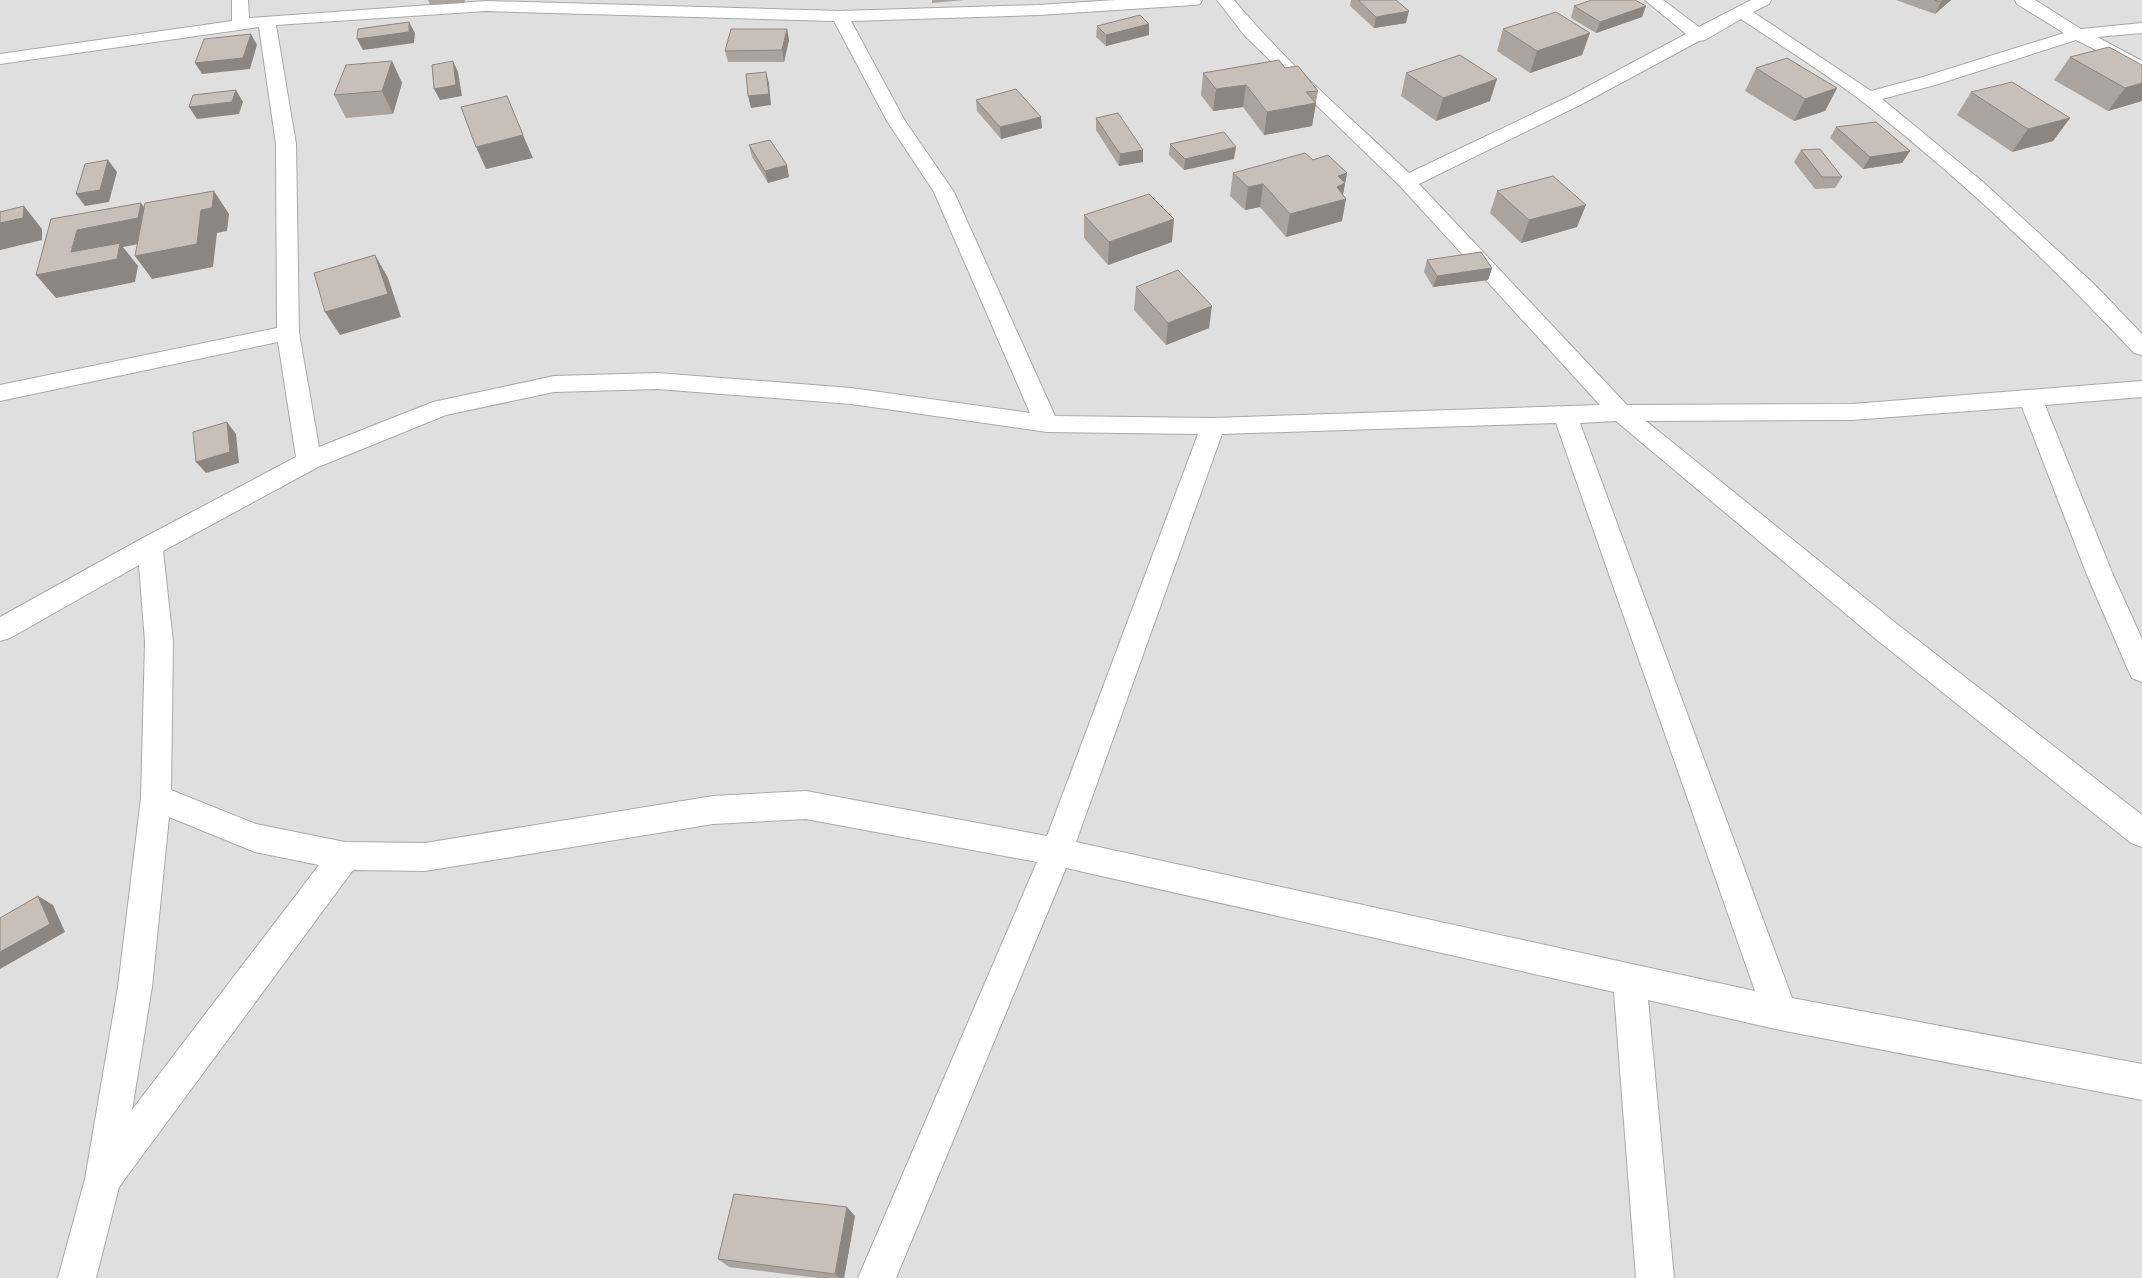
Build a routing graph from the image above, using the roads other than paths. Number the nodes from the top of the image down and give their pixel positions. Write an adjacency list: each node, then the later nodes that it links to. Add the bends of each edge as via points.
1 (240, 0): 10 (street)
2 (1194, 0): 8 (street, via 1038,10)
3 (1225, 0): 17 (street, via 1251,32)
4 (1653, 0): 13 (street)
5 (1763, 0): 7 (street)
6 (2023, 0): 12 (street)
7 (1742, 12): 13 (street); 16 (street)
8 (840, 16): 9 (street, via 486,6); 25 (street, via 896,120 944,192)
9 (266, 21): 10 (street); 18 (street, via 286,144)
10 (241, 25): 14 (street)
11 (2142, 28): 12 (street)
12 (2078, 34): 15 (street); 16 (street)
13 (1699, 36): 17 (street)
14 (0, 59)
15 (2142, 68)
16 (1868, 97): 19 (street, via 1976,186 2086,289)
17 (1406, 182): 23 (street)
18 (288, 333): 21 (street); 27 (street)
19 (2142, 348)
20 (2142, 389): 22 (street)
21 (0, 393)
22 (2032, 399): 23 (street, via 1852,412); 30 (street, via 2100,574)
23 (1621, 413): 24 (street); 32 (street, via 1887,632)
24 (1564, 416): 26 (street); 36 (street)
25 (1047, 424): 26 (street); 27 (street, via 851,396 657,380 554,384 441,408)
26 (1213, 426): 33 (street)
27 (310, 461): 28 (street)
28 (150, 546): 29 (street); 31 (street, via 159,642)
29 (0, 630)
30 (2142, 670)
31 (156, 798): 34 (street, via 255,838); 38 (street, via 135,987)
32 (2142, 833)
33 (1057, 852): 34 (street, via 806,805 714,810 425,857); 35 (street); 40 (street)
34 (345, 856): 38 (street)
35 (1630, 981): 36 (street); 41 (street)
36 (1780, 1013): 37 (street)
37 (2142, 1082)
38 (103, 1179): 39 (street)
39 (77, 1278)
40 (877, 1278)
41 (1655, 1278)

